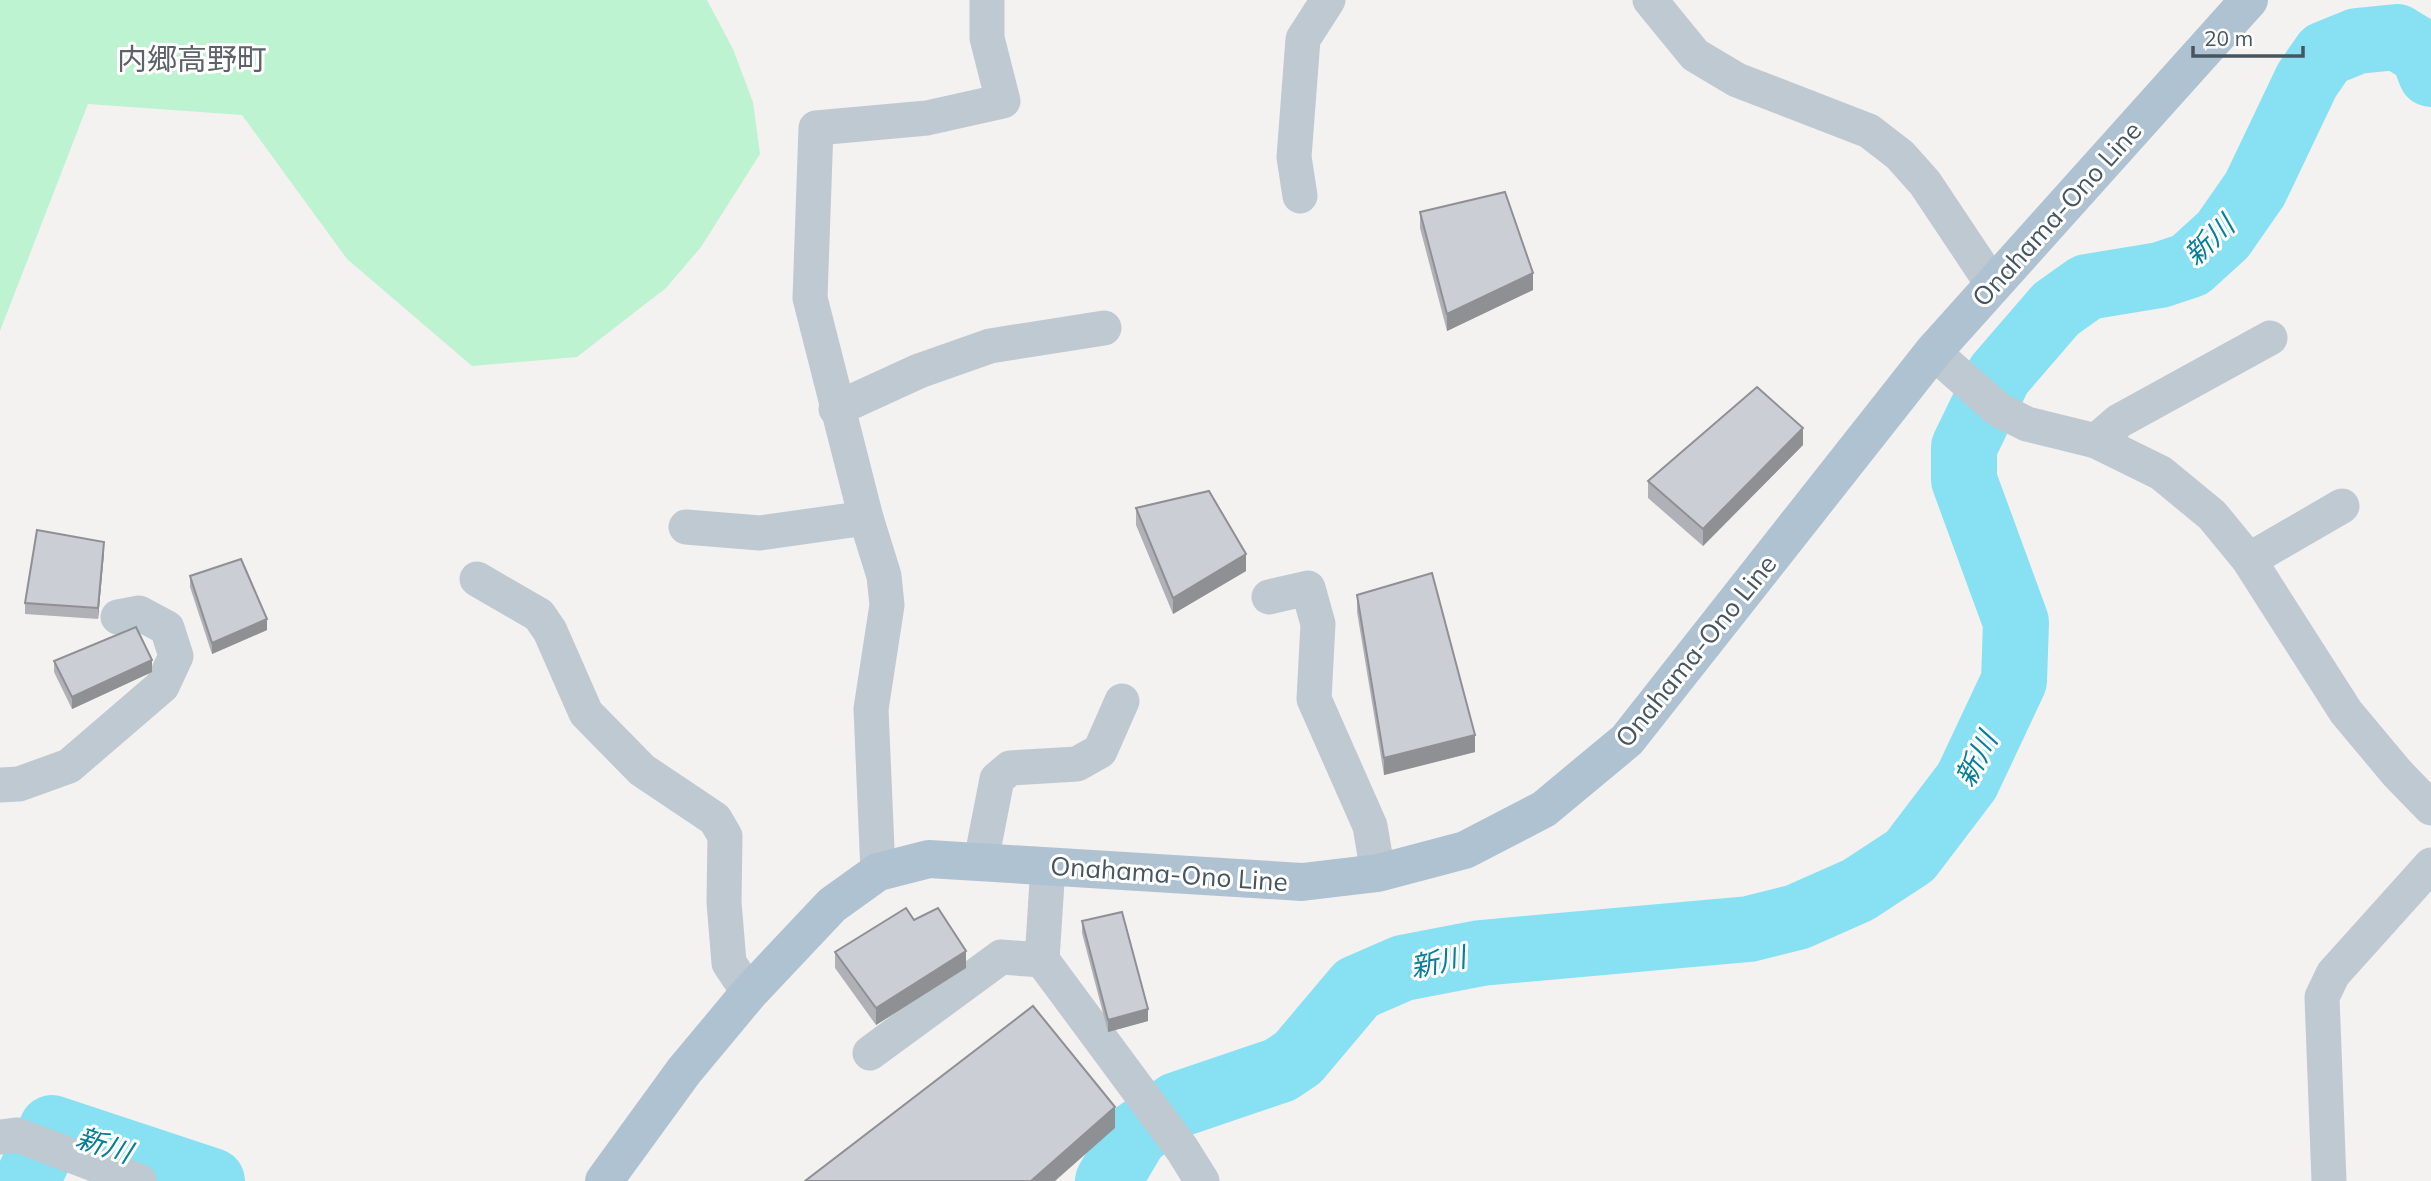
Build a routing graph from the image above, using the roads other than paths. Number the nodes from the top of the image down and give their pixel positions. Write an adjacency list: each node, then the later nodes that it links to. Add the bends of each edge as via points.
1 (986, 0): 10 (street, via 987,38 1003,101 927,118 816,128 810,298)
2 (1328, 0): 5 (street, via 1303,39 1293,157)
3 (1650, 0): 6 (street, via 1695,55 1737,80 1869,131 1900,155 1925,183)
4 (2249, 0): 6 (main road, Onahama-Ono Line)
5 (1300, 195)
6 (1993, 285): 9 (main road, Onahama-Ono Line)
7 (1104, 328): 10 (street, via 990,346 919,371)
8 (2270, 338): 11 (street, via 2119,421)
9 (1945, 361): 11 (street, via 1999,410 2027,424); 26 (main road, Onahama-Ono Line, via 1628,740 1544,809 1465,850)
10 (836, 409): 13 (street)
11 (2096, 441): 15 (street, via 2161,473 2212,514)
12 (2342, 506): 15 (street)
13 (866, 518): 14 (street, via 760,533); 25 (street, via 884,576 887,605 871,709)
14 (686, 527)
15 (2249, 560): 21 (street, via 2346,712)
16 (477, 579): 28 (street, via 539,615 586,713 642,769 715,819 725,836 729,963)
17 (1269, 597): 26 (street, via 1308,588 1318,624 1314,699 1370,826)
18 (118, 617): 20 (street, via 139,613 167,628 176,656 162,686 69,766 19,784)
19 (1122, 701): 22 (street, via 1100,751 1077,764 1010,768 997,779)
20 (0, 785)
21 (2431, 808)
22 (981, 861): 24 (main road, Onahama-Ono Line); 25 (main road, Onahama-Ono Line, via 929,859)
23 (2431, 865): 34 (street, via 2333,974 2322,997)
24 (1048, 866): 26 (main road, Onahama-Ono Line, via 1302,882); 27 (street)
25 (878, 872): 28 (main road, Onahama-Ono Line, via 832,905)
26 (1378, 873)
27 (1042, 960): 29 (street, via 1001,957); 33 (street)
28 (749, 993): 32 (main road, Onahama-Ono Line, via 684,1071)
29 (870, 1053)
30 (8, 1136): 31 (street)
31 (139, 1181)
32 (604, 1181)
33 (1202, 1181)
34 (2329, 1181)

